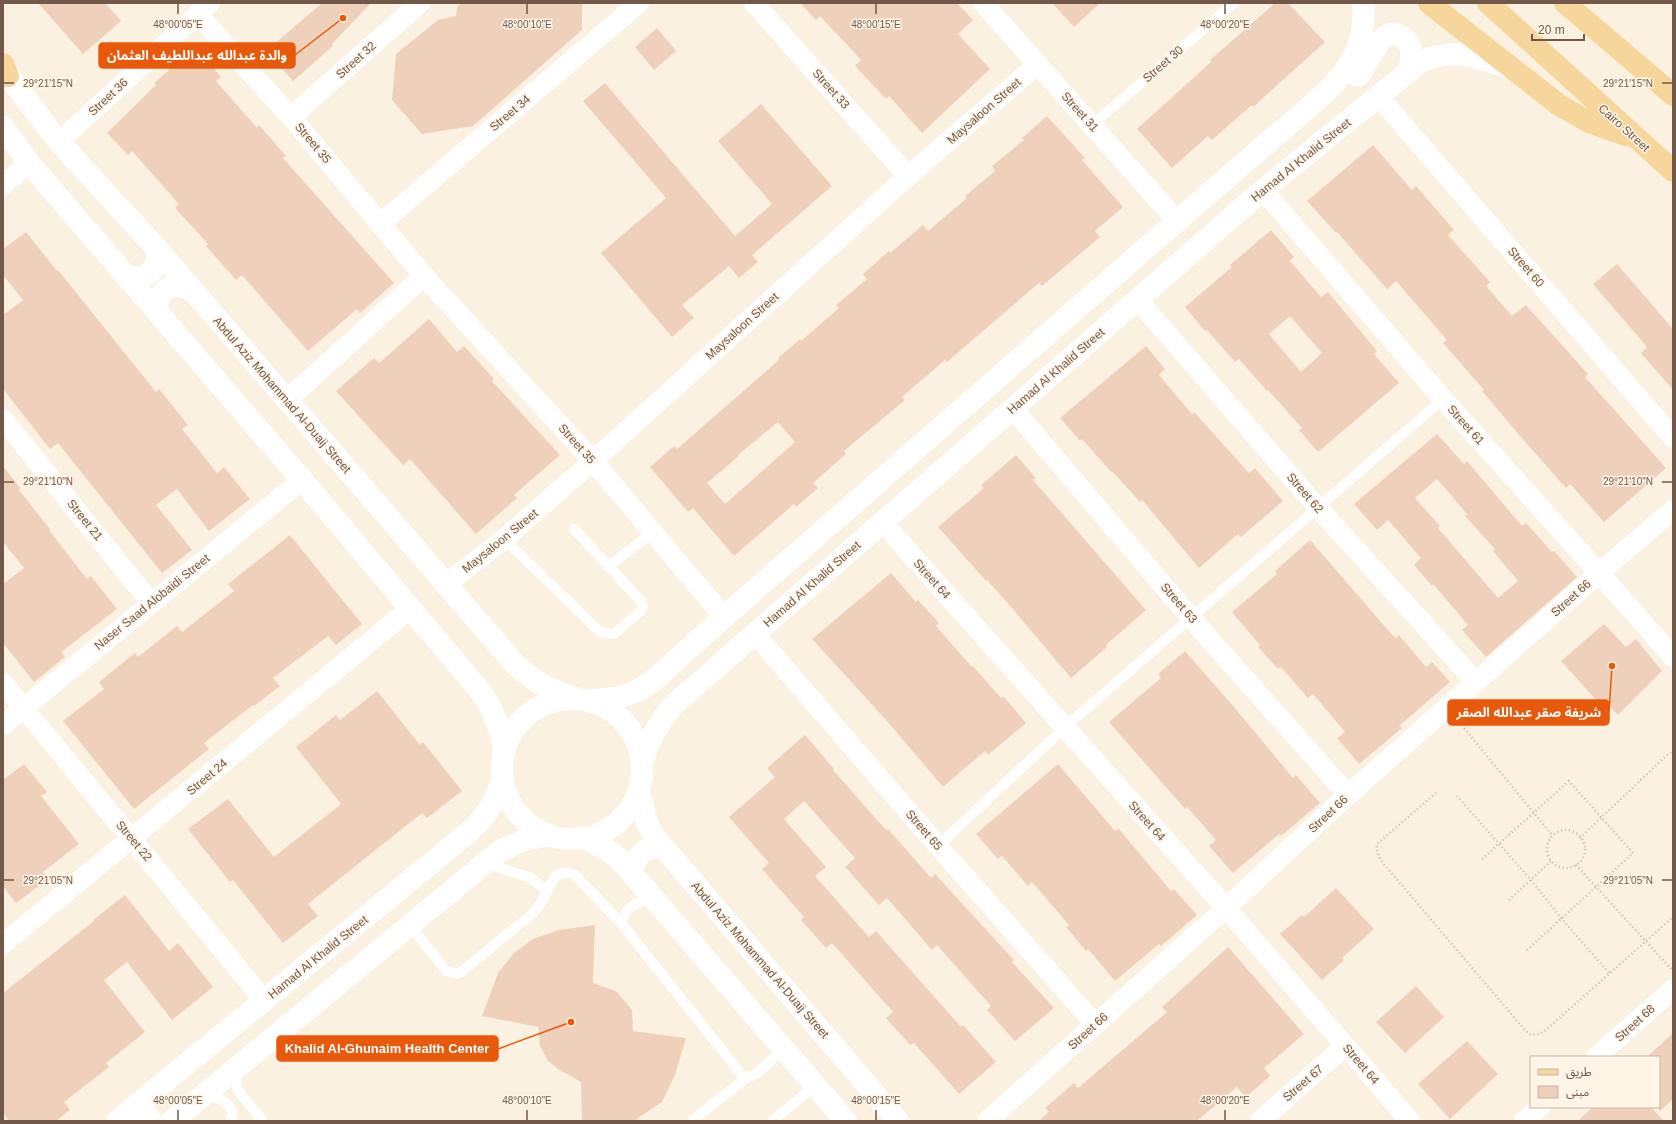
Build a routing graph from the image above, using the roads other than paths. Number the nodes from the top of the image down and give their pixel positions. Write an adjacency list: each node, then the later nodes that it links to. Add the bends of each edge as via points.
1 (420, 3): 18 (street, Street 32)
2 (639, 3): 29 (street, Street 34)
3 (754, 3): 25 (street, Street 33)
4 (983, 3): 11 (street, Street 31)
5 (1234, 3): 19 (lane, Street 30)
6 (1363, 3): 15 (street, via 1362,34 1357,51 1348,68)
7 (1429, 3): 12 (main road)
8 (1488, 3): 21 (main road, Cairo Street)
9 (1565, 3): 16 (main road)
10 (204, 9): 18 (street, Street 35); 22 (street, Street 36)
11 (1038, 65): 19 (street, Street 31); 25 (street, Maysaloon Street)
12 (1514, 69): 14 (street, Hamad Al Khalid Street, via 1472,56 1444,54 1431,57); 21 (main road, via 1573,114)
13 (5, 70): 22 (street, Abdul Aziz Mohammad Al-Duaij Street)
14 (1408, 72): 15 (street, via 1412,54 1408,43 1400,36 1389,35 1379,41 1362,71 1354,79 1335,92); 17 (street, Hamad Al Khalid Street)
15 (1323, 95): 28 (street)
16 (1673, 95)
17 (1379, 97): 27 (street, Hamad Al Khalid Street); 44 (street, Street 60)
18 (291, 117): 29 (street, Street 35)
19 (1092, 125): 28 (street, Street 31)
20 (3, 127): 23 (street)
21 (1635, 138): 24 (main road, Cairo Street)
22 (59, 142): 30 (street, Abdul Aziz Mohammad Al-Duaij Street)
23 (29, 163): 26 (street); 31 (street)
24 (1673, 171)
25 (908, 176): 45 (street, Maysaloon Street)
26 (3, 184)
27 (1263, 190): 34 (street, Hamad Al Khalid Street); 40 (street, Street 61)
28 (1177, 221): 36 (street)
29 (380, 224): 32 (street, Street 35)
30 (158, 250): 31 (street, via 156,267 150,273 143,277); 33 (street, Abdul Aziz Mohammad Al-Duaij Street)
31 (126, 276): 35 (street)
32 (424, 276): 41 (street); 45 (street, Street 35)
33 (192, 291): 35 (street, via 176,286 167,289 157,302); 41 (street, Abdul Aziz Mohammad Al-Duaij Street)
34 (1137, 299): 37 (street, Hamad Al Khalid Street); 47 (street, Street 62)
35 (157, 311): 46 (street)
36 (1057, 325): 37 (street, via 1059,341 1065,347); 38 (street)
37 (1082, 350): 39 (street, Hamad Al Khalid Street)
38 (1025, 354): 39 (street, via 1040,360 1046,374); 58 (street)
39 (1044, 382): 42 (street, Hamad Al Khalid Street)
40 (1443, 399): 47 (lane); 54 (street, Street 61)
41 (287, 400): 55 (street, Abdul Aziz Mohammad Al-Duaij Street)
42 (1013, 409): 49 (street, Hamad Al Khalid Street); 59 (street, Street 63)
43 (3, 419): 56 (street, Street 21)
44 (1673, 438)
45 (593, 461): 51 (street, Street 35); 52 (street, Maysaloon Street)
46 (302, 480): 56 (street, Naser Saad Alobaidi Street); 57 (street)
47 (1318, 508): 59 (lane); 62 (street, Street 62)
48 (1673, 510): 54 (street, Street 66)
49 (882, 522): 60 (street, Hamad Al Khalid Street); 67 (street, Street 64)
50 (574, 530): 53 (lane)
51 (653, 532): 53 (lane); 58 (street, Street 35)
52 (504, 539): 53 (lane, via 600,632 614,634 641,611 643,606); 55 (street, Maysaloon Street)
53 (608, 567)
54 (1599, 572): 61 (street, Street 61); 62 (street, Street 66)
55 (445, 585): 64 (street, Abdul Aziz Mohammad Al-Duaij Street, via 524,673 550,689)
56 (151, 603): 65 (street, Naser Saad Alobaidi Street)
57 (411, 608): 68 (street, via 487,701 498,723); 74 (street, Street 24)
58 (724, 617): 64 (street, via 654,680 639,690 620,697)
59 (1191, 618): 67 (lane); 72 (street, Street 63)
60 (755, 634): 69 (street, Hamad Al Khalid Street, via 667,711 652,736); 76 (street, Street 65)
61 (1673, 657)
62 (1476, 682): 72 (street, Street 66)
63 (3, 683): 65 (street, Street 22)
64 (584, 700): 68 (street, via 554,700 532,710 514,728); 69 (street, via 612,711 630,728 636,739)
65 (23, 708): 66 (street, Naser Saad Alobaidi Street); 74 (street, Street 22)
66 (3, 725)
67 (1064, 728): 76 (lane); 82 (street, Street 64)
68 (504, 750): 70 (street)
69 (642, 763): 71 (street)
70 (502, 780): 73 (street, via 508,800 521,818); 87 (street, Hamad Al Khalid Street, via 487,814 469,832)
71 (638, 791): 75 (street, via 630,808 617,822 601,832); 77 (street, Abdul Aziz Mohammad Al-Duaij Street, via 648,826)
72 (1348, 796): 82 (street, Street 66)
73 (548, 835): 75 (street, via 566,839); 78 (street, via 511,845)
74 (132, 838): 85 (street, Street 24); 87 (street, Street 22)
75 (583, 838): 79 (street, via 608,850)
76 (938, 846): 88 (street, Street 65)
77 (663, 847): 79 (street, via 648,848 636,858); 106 (street, Abdul Aziz Mohammad Al-Duaij Street)
78 (485, 863): 80 (lane, via 531,878); 84 (street)
79 (632, 873): 81 (street)
80 (547, 891): 83 (lane, via 560,873 571,873); 84 (lane, via 532,914 456,974 446,971)
81 (655, 900): 83 (lane, via 647,899 633,904 623,916); 89 (street)
82 (1226, 908): 88 (street, Street 66); 90 (street, Street 64)
83 (621, 923): 93 (lane)
84 (410, 925): 92 (street)
85 (3, 944)
86 (1673, 989): 91 (street, Street 68)
87 (264, 1000): 96 (street, Hamad Al Khalid Street)
88 (1095, 1024): 107 (street, Street 66)
89 (781, 1045): 93 (lane, via 766,1065); 94 (street)
90 (1345, 1046): 108 (street, Street 67); 109 (street, Street 64)
91 (1597, 1056)
92 (235, 1070): 95 (street); 102 (lane, via 237,1089)
93 (745, 1079): 103 (lane)
94 (816, 1085): 104 (lane); 105 (street)
95 (205, 1095): 100 (street); 101 (lane, via 220,1098 230,1107 233,1114)
96 (145, 1098): 98 (street, Hamad Al Khalid Street); 99 (street, via 144,1112)
97 (1539, 1108): 110 (street)
98 (117, 1121)
99 (151, 1121)
100 (172, 1121)
101 (230, 1121)
102 (263, 1121)
103 (692, 1121)
104 (772, 1121)
105 (846, 1121)
106 (898, 1121)
107 (987, 1121)
108 (1260, 1121)
109 (1410, 1121)
110 (1524, 1121)

